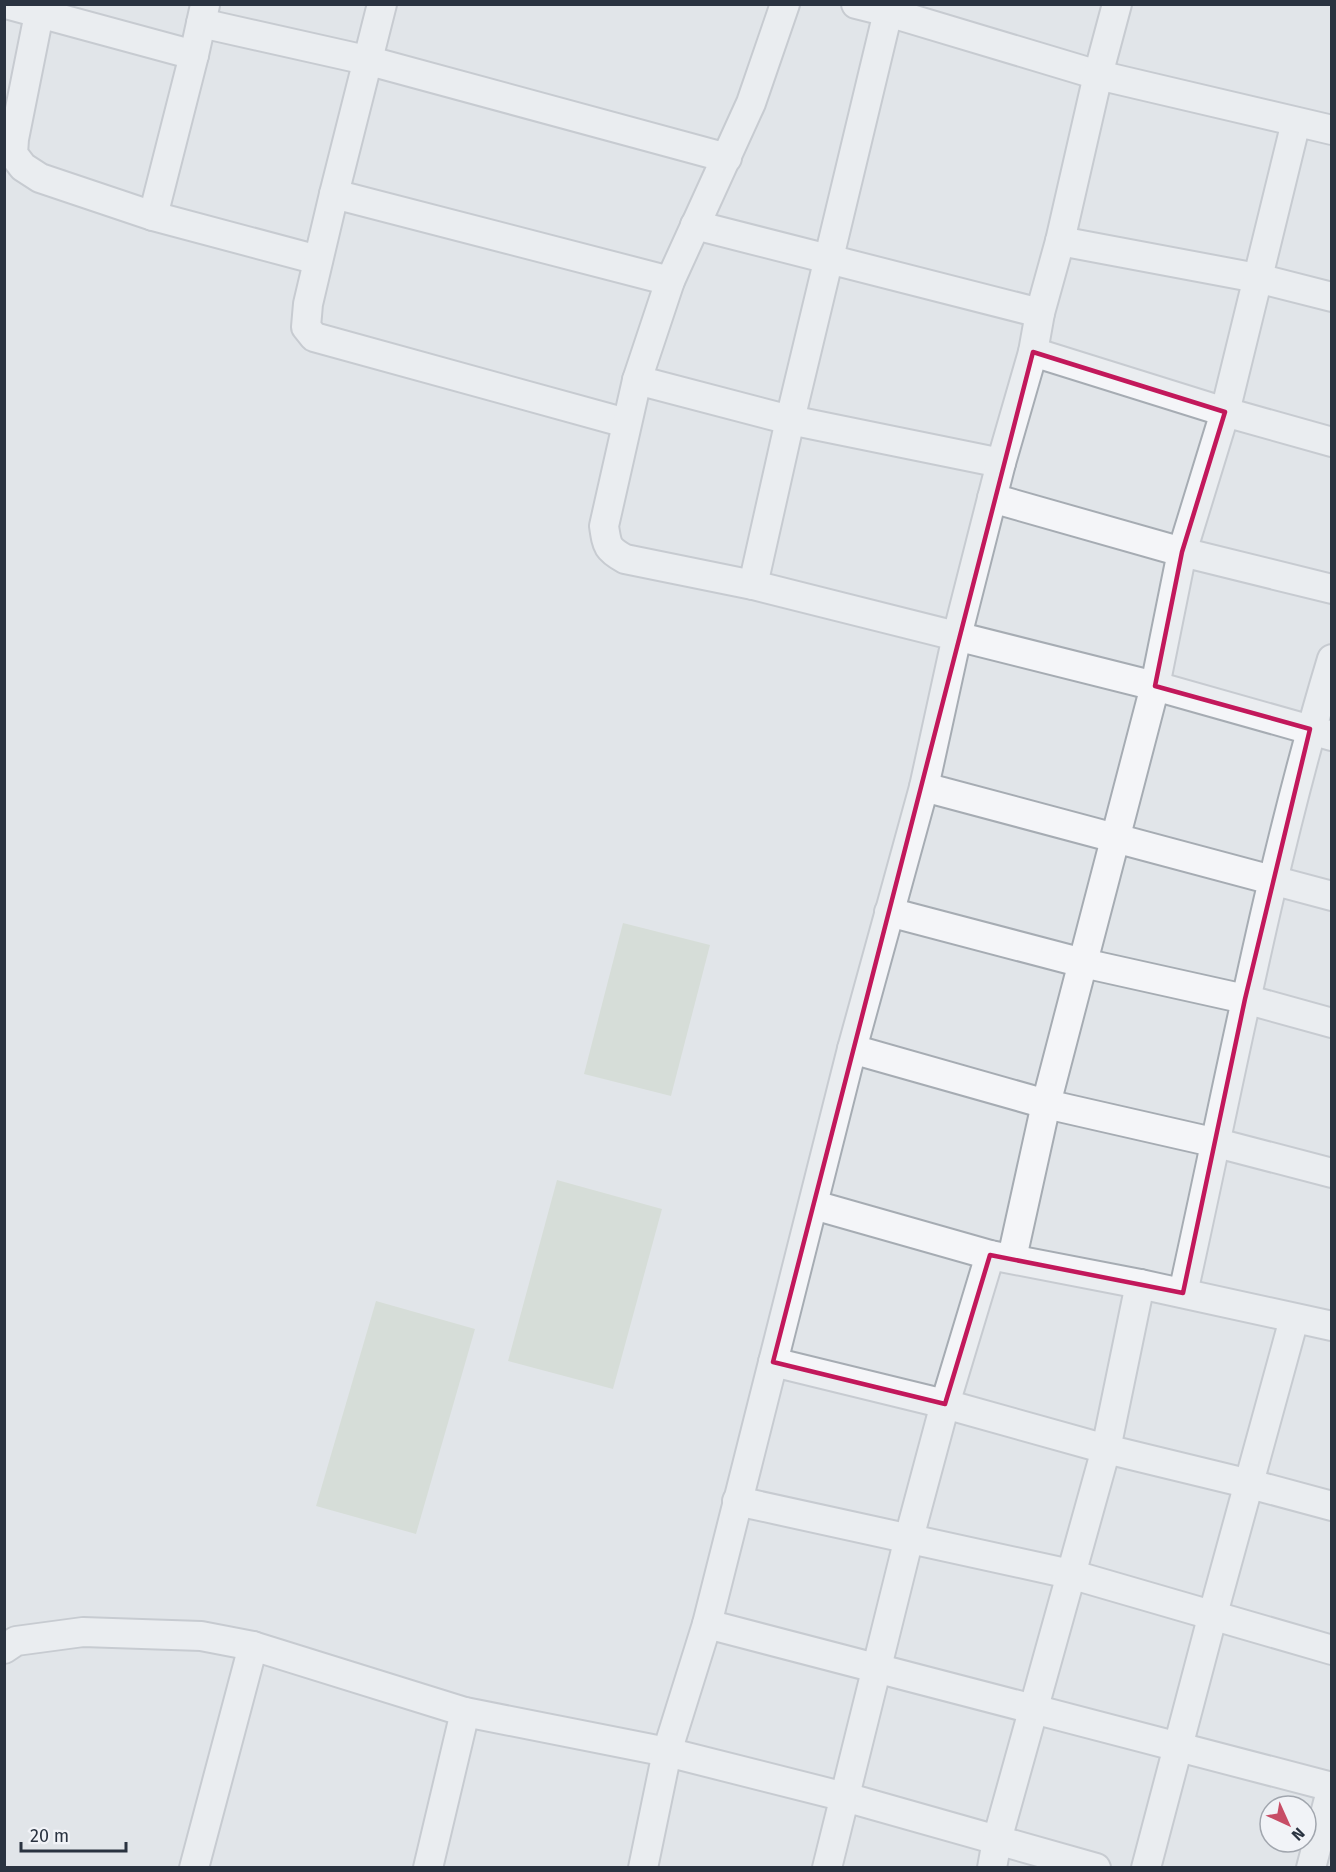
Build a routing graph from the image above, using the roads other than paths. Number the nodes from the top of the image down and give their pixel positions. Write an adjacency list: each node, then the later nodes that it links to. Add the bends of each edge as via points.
1 (6, 4): 6 (street)
2 (382, 4): 10 (street)
3 (785, 4): 14 (street, via 751,103)
4 (856, 4): 7 (street)
5 (1117, 4): 11 (street)
6 (40, 9): 9 (street); 16 (street, via 13,154 23,167 40,178)
7 (888, 12): 11 (street); 20 (street)
8 (203, 14): 9 (street); 10 (street)
9 (194, 55): 16 (street)
10 (366, 60): 14 (street); 15 (street)
11 (1098, 75): 12 (street); 18 (street)
12 (1296, 123): 13 (street); 21 (street)
13 (1332, 130)
14 (727, 158): 17 (street)
15 (334, 194): 19 (street); 22 (street)
16 (153, 216): 19 (street)
17 (695, 225): 20 (street); 22 (street)
18 (1060, 241): 21 (street); 24 (street)
19 (318, 260): 29 (street, via 306,327 314,337)
20 (830, 260): 24 (street); 28 (street)
21 (1257, 278): 23 (street); 27 (street)
22 (670, 282): 26 (street)
23 (1332, 297)
24 (1040, 313): 25 (street)
25 (1033, 352): 27 (street); 31 (street)
26 (637, 380): 28 (street); 29 (street)
27 (1225, 412): 30 (street); 33 (street)
28 (790, 420): 31 (street); 34 (street)
29 (626, 423): 34 (street, via 604,526 611,551 625,559)
30 (1332, 441)
31 (1001, 463): 32 (street)
32 (992, 498): 33 (street); 36 (street)
33 (1182, 552): 35 (street); 38 (street)
34 (753, 585): 36 (street)
35 (1332, 589)
36 (957, 636): 38 (street); 40 (street)
37 (1332, 659): 39 (street)
38 (1155, 686): 39 (street); 41 (street)
39 (1321, 733): 42 (street)
40 (924, 787): 41 (street); 44 (street)
41 (1116, 839): 42 (street); 45 (street)
42 (1272, 881): 43 (street); 46 (street)
43 (1332, 896)
44 (889, 912): 45 (street); 48 (street)
45 (1083, 963): 46 (street); 49 (street)
46 (1245, 999): 47 (street); 50 (street)
47 (1332, 1023)
48 (852, 1049): 49 (street); 52 (street)
49 (1046, 1104): 50 (street); 53 (street)
50 (1217, 1143): 51 (street); 55 (street)
51 (1332, 1173)
52 (813, 1205): 53 (street); 58 (street)
53 (1001, 1257): 54 (street); 59 (street)
54 (1140, 1284): 55 (street); 60 (street)
55 (1183, 1293): 56 (street)
56 (1294, 1319): 57 (street); 61 (street)
57 (1332, 1326)
58 (773, 1362): 59 (street); 62 (street)
59 (945, 1404): 60 (street); 64 (street)
60 (1106, 1449): 61 (street); 65 (street)
61 (1250, 1484): 63 (street); 66 (street)
62 (737, 1501): 64 (street); 67 (street)
63 (1332, 1506)
64 (909, 1538): 65 (street); 71 (street)
65 (1070, 1574): 66 (street); 72 (street)
66 (1213, 1614): 70 (street); 74 (street)
67 (707, 1624): 71 (street); 75 (street)
68 (8, 1639): 69 (street, via 83,1632 201,1636)
69 (253, 1646): 73 (street); 78 (street)
70 (1332, 1650)
71 (878, 1669): 72 (street); 76 (street)
72 (1033, 1709): 74 (street); 77 (street)
73 (465, 1712): 75 (street); 79 (street)
74 (1179, 1746): 83 (street); 84 (street, via 1332,1787)
75 (667, 1752): 76 (street); 80 (street)
76 (845, 1797): 77 (street); 81 (street)
77 (994, 1854): 82 (street)
78 (194, 1868)
79 (428, 1868)
80 (643, 1868)
81 (827, 1868)
82 (1096, 1868)
83 (1146, 1868)
84 (1311, 1868)

